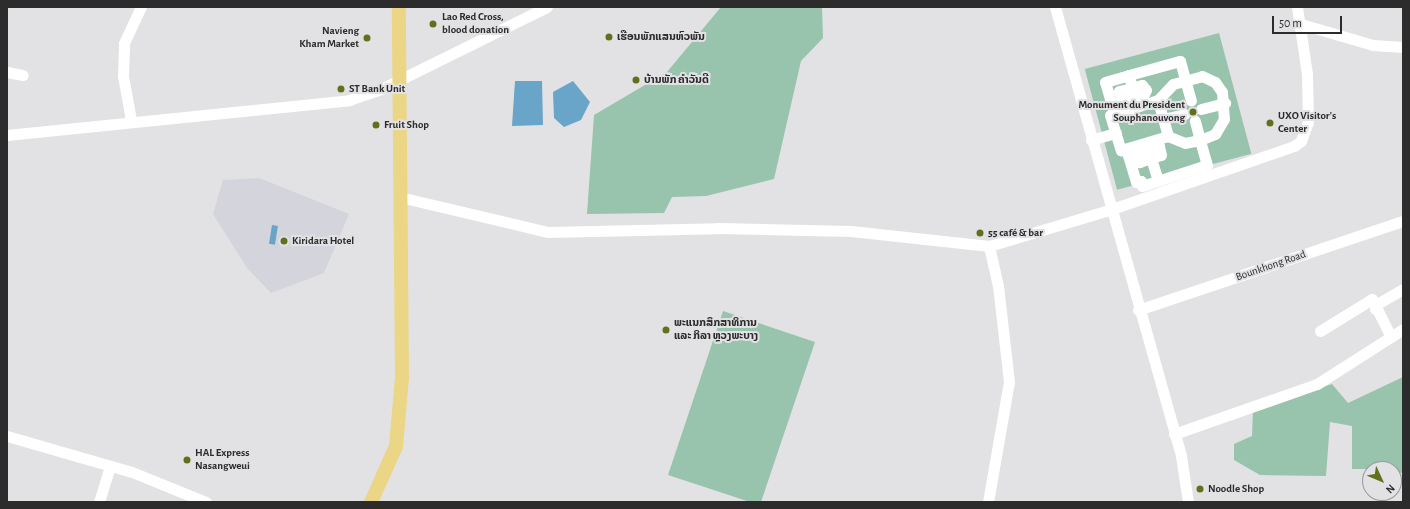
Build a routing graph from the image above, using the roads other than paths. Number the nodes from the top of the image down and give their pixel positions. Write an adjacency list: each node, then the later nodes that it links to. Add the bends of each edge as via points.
1 (141, 7): 21 (street, via 124,43 123,76)
2 (399, 7): 11 (main road)
3 (547, 7): 11 (street)
4 (1055, 7): 26 (street)
5 (1297, 7): 6 (street)
6 (1301, 24): 7 (street, via 1373,45); 32 (street, via 1308,122 1301,141 1286,150)
7 (1403, 47)
8 (7, 72): 9 (street)
9 (23, 75)
10 (1129, 75): 12 (street, via 1180,61); 13 (street); 18 (street, via 1105,82)
11 (400, 77): 21 (street, via 349,100); 31 (main road)
12 (1185, 80): 14 (street, via 1173,84); 15 (street); 16 (street, via 1202,76 1215,82)
13 (1132, 88)
14 (1158, 100): 18 (street); 20 (street)
15 (1191, 101)
16 (1225, 103): 17 (street); 27 (street, via 1224,119 1215,134)
17 (1201, 109)
18 (1114, 113): 23 (street, via 1110,115)
19 (1184, 114): 20 (street)
20 (1163, 119): 25 (street)
21 (131, 120): 24 (street, via 31,135)
22 (1195, 121): 27 (street)
23 (1116, 133): 26 (street); 28 (street, via 1121,150)
24 (7, 135)
25 (1168, 136): 27 (street, via 1185,143); 28 (street)
26 (1092, 140): 32 (street)
27 (1200, 140): 30 (street, via 1207,165)
28 (1126, 149): 30 (street, via 1136,182 1141,181 1142,186)
29 (1151, 158): 30 (street)
30 (1158, 181)
31 (404, 198): 34 (street, via 548,232 718,228 851,231); 46 (main road, via 399,433)
32 (1112, 209): 34 (street); 37 (street)
33 (1403, 221): 37 (street, Bounkhong Road)
34 (989, 246): 47 (street, via 998,286 1009,382)
35 (1403, 290): 36 (street, via 1377,304)
36 (1375, 309): 39 (street, via 1374,301 1368,300); 40 (street)
37 (1138, 310): 41 (street)
38 (1403, 329): 40 (street)
39 (1320, 331)
40 (1391, 337): 41 (street, via 1317,384)
41 (1174, 434): 48 (street)
42 (7, 436): 43 (street)
43 (110, 467): 44 (street); 45 (street, via 172,486)
44 (100, 502)
45 (206, 502)
46 (372, 502)
47 (988, 502)
48 (1188, 502)

